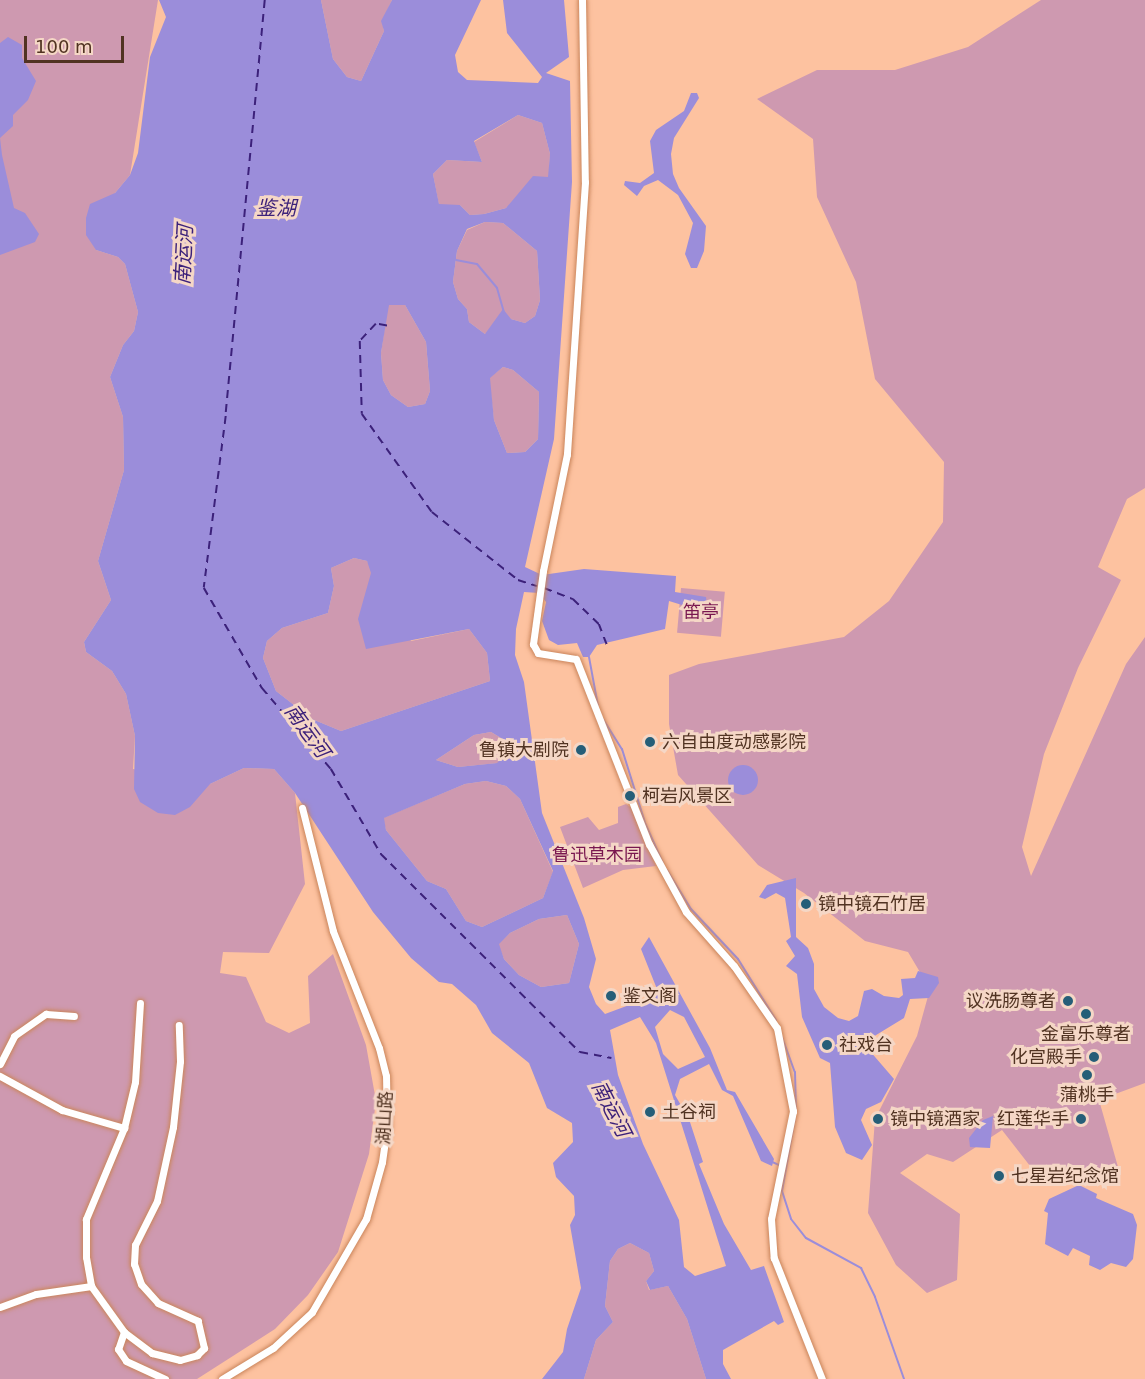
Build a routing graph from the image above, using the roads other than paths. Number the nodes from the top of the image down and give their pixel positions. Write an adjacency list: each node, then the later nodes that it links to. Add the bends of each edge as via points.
1 (582, 0): 14 (street, via 585,182 568,438 533,644 538,653 576,659 649,844 686,912 734,966 777,1028 793,1111 771,1219 774,1258)
2 (302, 808): 13 (street, 湖山路, via 333,931 384,1066 388,1105 382,1162 366,1220 312,1312 273,1348)
3 (140, 1003): 8 (street, via 135,1082)
4 (74, 1016): 6 (street, via 46,1014 14,1036)
5 (179, 1025): 11 (street, via 180,1061 172,1127 157,1201 135,1245 134,1264 141,1284 159,1303 198,1321 204,1348 197,1355 180,1360 152,1353)
6 (0, 1064)
7 (0, 1076): 8 (street, via 62,1110)
8 (124, 1128): 9 (street, via 86,1219)
9 (91, 1286): 10 (street, via 36,1294); 11 (street)
10 (0, 1307)
11 (124, 1332): 12 (street, via 118,1349 126,1361)
12 (165, 1379)
13 (222, 1379)
14 (822, 1379)

